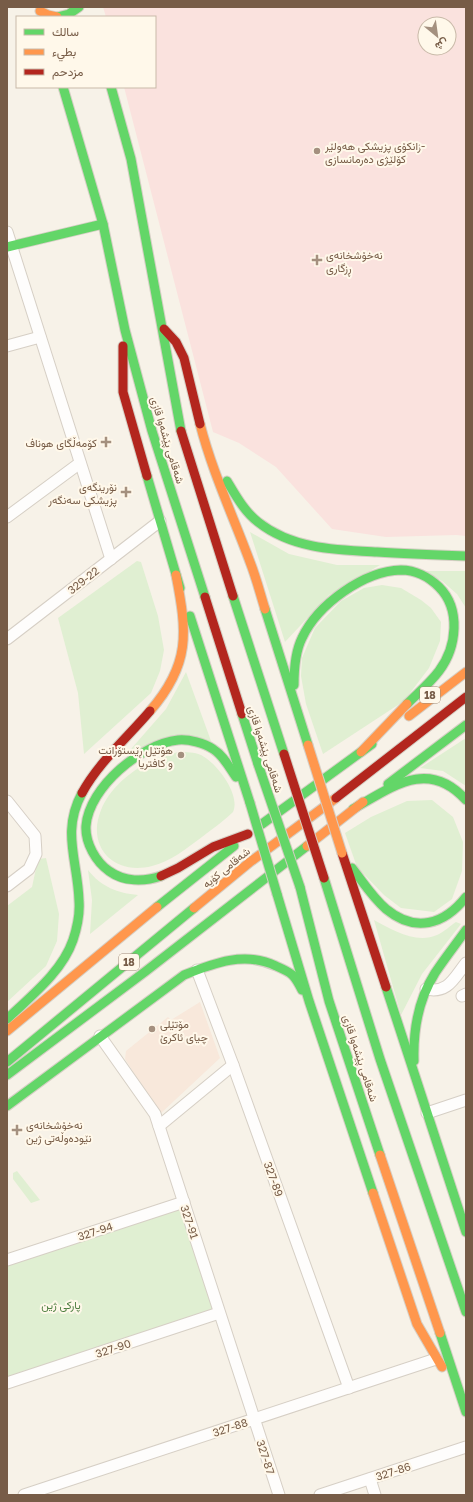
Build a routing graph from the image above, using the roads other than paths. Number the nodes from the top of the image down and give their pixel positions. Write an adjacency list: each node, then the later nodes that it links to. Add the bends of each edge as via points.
1 (79, 7): 4 (main road)
2 (40, 12): 3 (main road)
3 (52, 16)
4 (66, 16)
5 (63, 88): 7 (main road, شەقامی پێشەوا قازی)
6 (110, 88): 10 (main road, شەقامی پێشەوا قازی, via 131,159)
7 (103, 224): 9 (main road); 11 (main road, شەقامی پێشەوا قازی)
8 (7, 232): 9 (street)
9 (9, 247): 12 (street)
10 (162, 326): 14 (main road, via 176,342 184,358); 54 (main road, شەقامی پێشەوا قازی, bridge, via 181,430 217,549 380,1059)
11 (125, 330): 17 (main road, via 122,392); 59 (main road, شەقامی پێشەوا قازی, bridge, via 152,431 300,887 329,1001)
12 (40, 337): 13 (street); 15 (street)
13 (7, 346)
14 (206, 446): 18 (main road, via 246,510 261,524 282,537 318,548); 24 (main road, via 251,564)
15 (80, 463): 16 (street); 19 (street)
16 (7, 517)
17 (160, 521): 19 (street, 329-22); 20 (main road)
18 (466, 556)
19 (111, 559): 21 (street, 329-22)
20 (176, 575): 29 (main road); 40 (main road, via 184,634 184,646 176,673 152,711 99,766 77,801 71,819 70,838 80,900 74,939 54,973)
21 (7, 639)
22 (464, 668): 26 (main road, شەقامی کۆیە, via 394,728)
23 (466, 697): 43 (main road, شەقامی کۆیە / 18, via 250,862)
24 (296, 709): 26 (main road, via 296,655 304,633 318,614 347,590 377,575 401,570 421,574 430,579 445,592 454,611 454,637 448,654 439,671); 32 (main road, bridge)
25 (466, 725): 30 (main road)
26 (361, 752): 31 (main road, شەقامی کۆیە / 18)
27 (466, 800): 30 (main road, via 447,783 433,778 418,777 397,784)
28 (7, 801): 33 (street, via 35,836 36,854 29,869)
29 (250, 803): 31 (main road, via 219,754 207,746 178,740 151,748 116,774 94,803 86,827 90,847 104,867 118,877 139,881 162,876 210,848); 39 (main road, bridge)
30 (353, 809): 45 (main road, via 232,905)
31 (248, 834): 41 (main road, شەقامی کۆیە / 18)
32 (342, 853): 34 (main road, via 373,896 386,909 401,918 417,923 435,921 453,913); 46 (main road)
33 (7, 886)
34 (466, 897)
35 (466, 930): 38 (main road)
36 (466, 963): 38 (street, via 442,989)
37 (197, 970): 39 (main road, via 234,958 270,961 294,975); 42 (main road, via 184,975); 44 (street, 327-89)
38 (426, 989): 46 (main road, via 415,1030)
39 (309, 1001): 56 (main road, via 417,1324)
40 (7, 1019)
41 (7, 1031)
42 (100, 1036): 48 (main road); 50 (street, 327-91, via 155,1114)
43 (7, 1062)
44 (233, 1065): 50 (street); 58 (street, 327-89)
45 (7, 1075)
46 (414, 1077): 49 (main road)
47 (466, 1100): 49 (street)
48 (7, 1106)
49 (427, 1113): 52 (main road)
50 (159, 1126): 51 (street, 327-91)
51 (184, 1202): 53 (street, 327-94); 55 (street, 327-91)
52 (466, 1232)
53 (7, 1260)
54 (466, 1312)
55 (219, 1313): 57 (street, 327-90); 61 (street, 327-91)
56 (436, 1359): 58 (street, 327-88); 59 (main road)
57 (7, 1383)
58 (349, 1388): 61 (street, 327-88)
59 (460, 1394): 60 (main road, شەقامی پێشەوا قازی)
60 (466, 1412)
61 (254, 1419): 64 (street, 327-88); 65 (street, 327-87)
62 (466, 1447): 63 (street, 327-86)
63 (370, 1478): 66 (street, 327-86); 67 (street)
64 (24, 1495)
65 (279, 1495)
66 (320, 1495)
67 (375, 1495)

